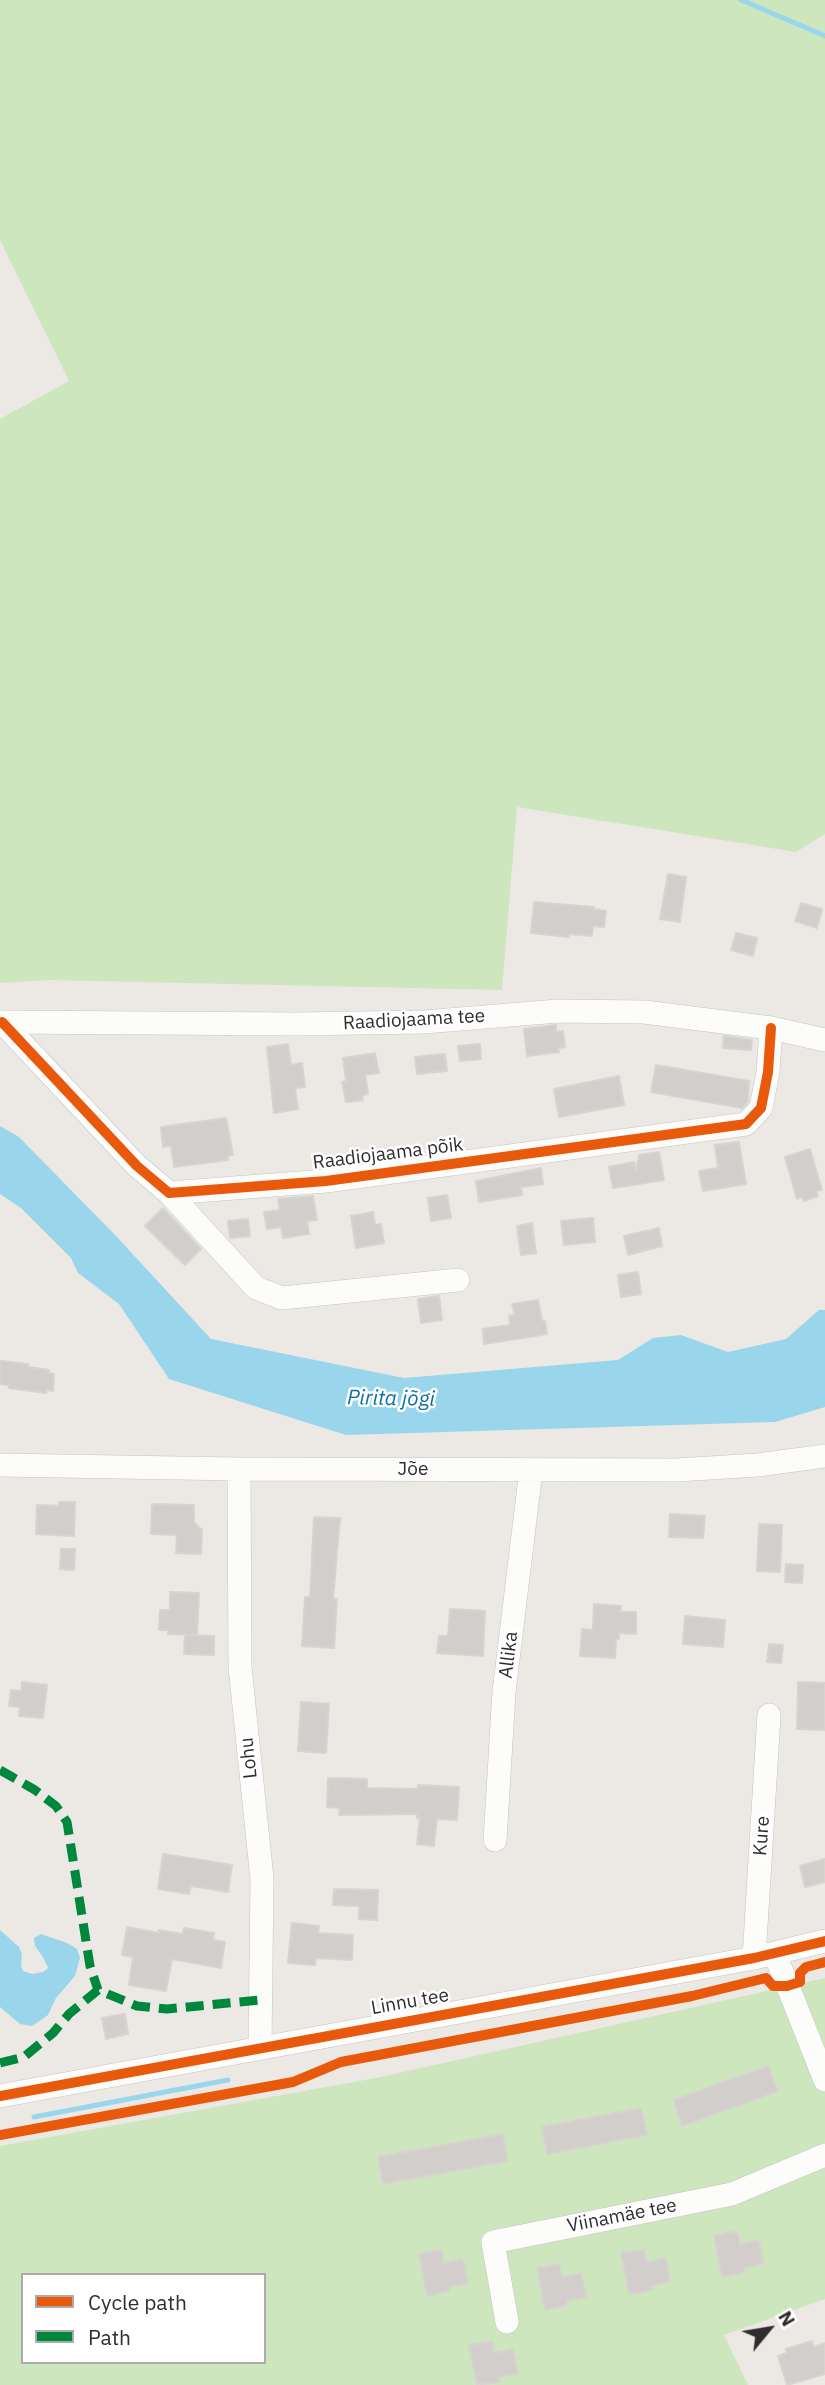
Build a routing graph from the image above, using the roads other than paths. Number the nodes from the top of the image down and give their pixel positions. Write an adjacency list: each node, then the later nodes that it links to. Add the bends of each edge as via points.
1 (1, 1022): 2 (street, Raadiojaama tee, via 297,1024 558,1011 644,1012); 4 (street, via 137,1166)
2 (771, 1028): 3 (street, Raadiojaama tee); 4 (street, Raadiojaama põik, via 761,1108 746,1124 326,1181)
3 (825, 1040)
4 (169, 1193): 5 (street, via 256,1288 282,1298)
5 (458, 1280)
6 (825, 1456): 9 (street, Jõe, via 677,1470)
7 (0, 1465): 8 (street, Jõe)
8 (239, 1469): 9 (street, Jõe); 14 (street, Lohu, via 240,1667 262,1879)
9 (531, 1470): 11 (street, Allika, via 505,1692)
10 (769, 1714): 13 (street, Kure)
11 (495, 1840)
12 (825, 1941): 13 (street, Linnu tee)
13 (764, 1956): 14 (street, Linnu tee); 15 (street)
14 (260, 2047): 16 (street, Linnu tee)
15 (825, 2080)
16 (0, 2096)
17 (825, 2155): 18 (street, Viinamäe tee, via 732,2194 493,2242)
18 (507, 2322)

